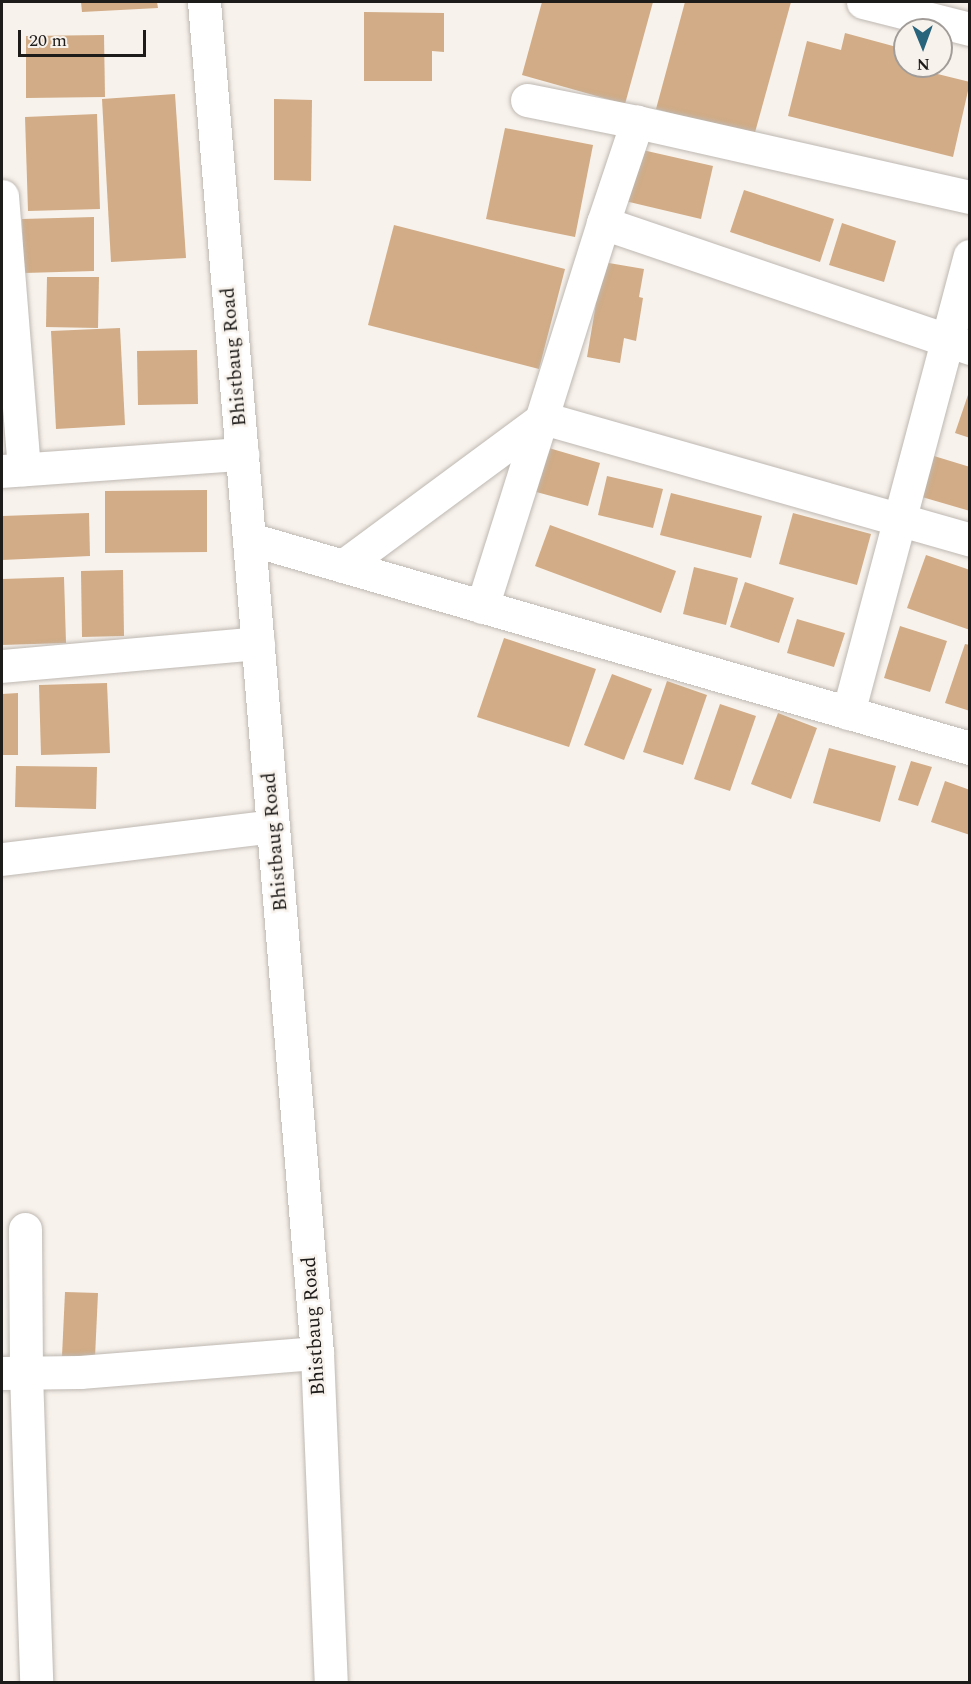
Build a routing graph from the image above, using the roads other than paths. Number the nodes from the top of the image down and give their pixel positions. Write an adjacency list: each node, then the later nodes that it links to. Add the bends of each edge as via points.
1 (204, 2): 12 (street, Bhistbaug Road)
2 (864, 2): 3 (street)
3 (969, 29)
4 (526, 100): 5 (street)
5 (637, 123): 7 (street); 8 (street)
6 (2, 196): 13 (street)
7 (969, 197)
8 (603, 223): 10 (street); 11 (street)
9 (969, 256): 10 (street)
10 (958, 344): 14 (street)
11 (543, 418): 14 (street); 17 (street); 18 (street)
12 (242, 454): 13 (street); 15 (street, Bhistbaug Road)
13 (13, 470)
14 (900, 518): 16 (street); 21 (street)
15 (250, 539): 17 (street); 19 (street, Bhistbaug Road)
16 (969, 540)
17 (343, 566): 18 (street)
18 (482, 607): 21 (street)
19 (258, 643): 20 (street); 23 (street, Bhistbaug Road)
20 (2, 666)
21 (848, 713): 22 (street)
22 (969, 748)
23 (273, 826): 24 (street); 26 (street, Bhistbaug Road)
24 (2, 859)
25 (25, 1229): 27 (street)
26 (317, 1353): 27 (street, via 80,1372); 29 (street, Bhistbaug Road)
27 (14, 1373): 28 (street)
28 (36, 1683)
29 (331, 1683)

